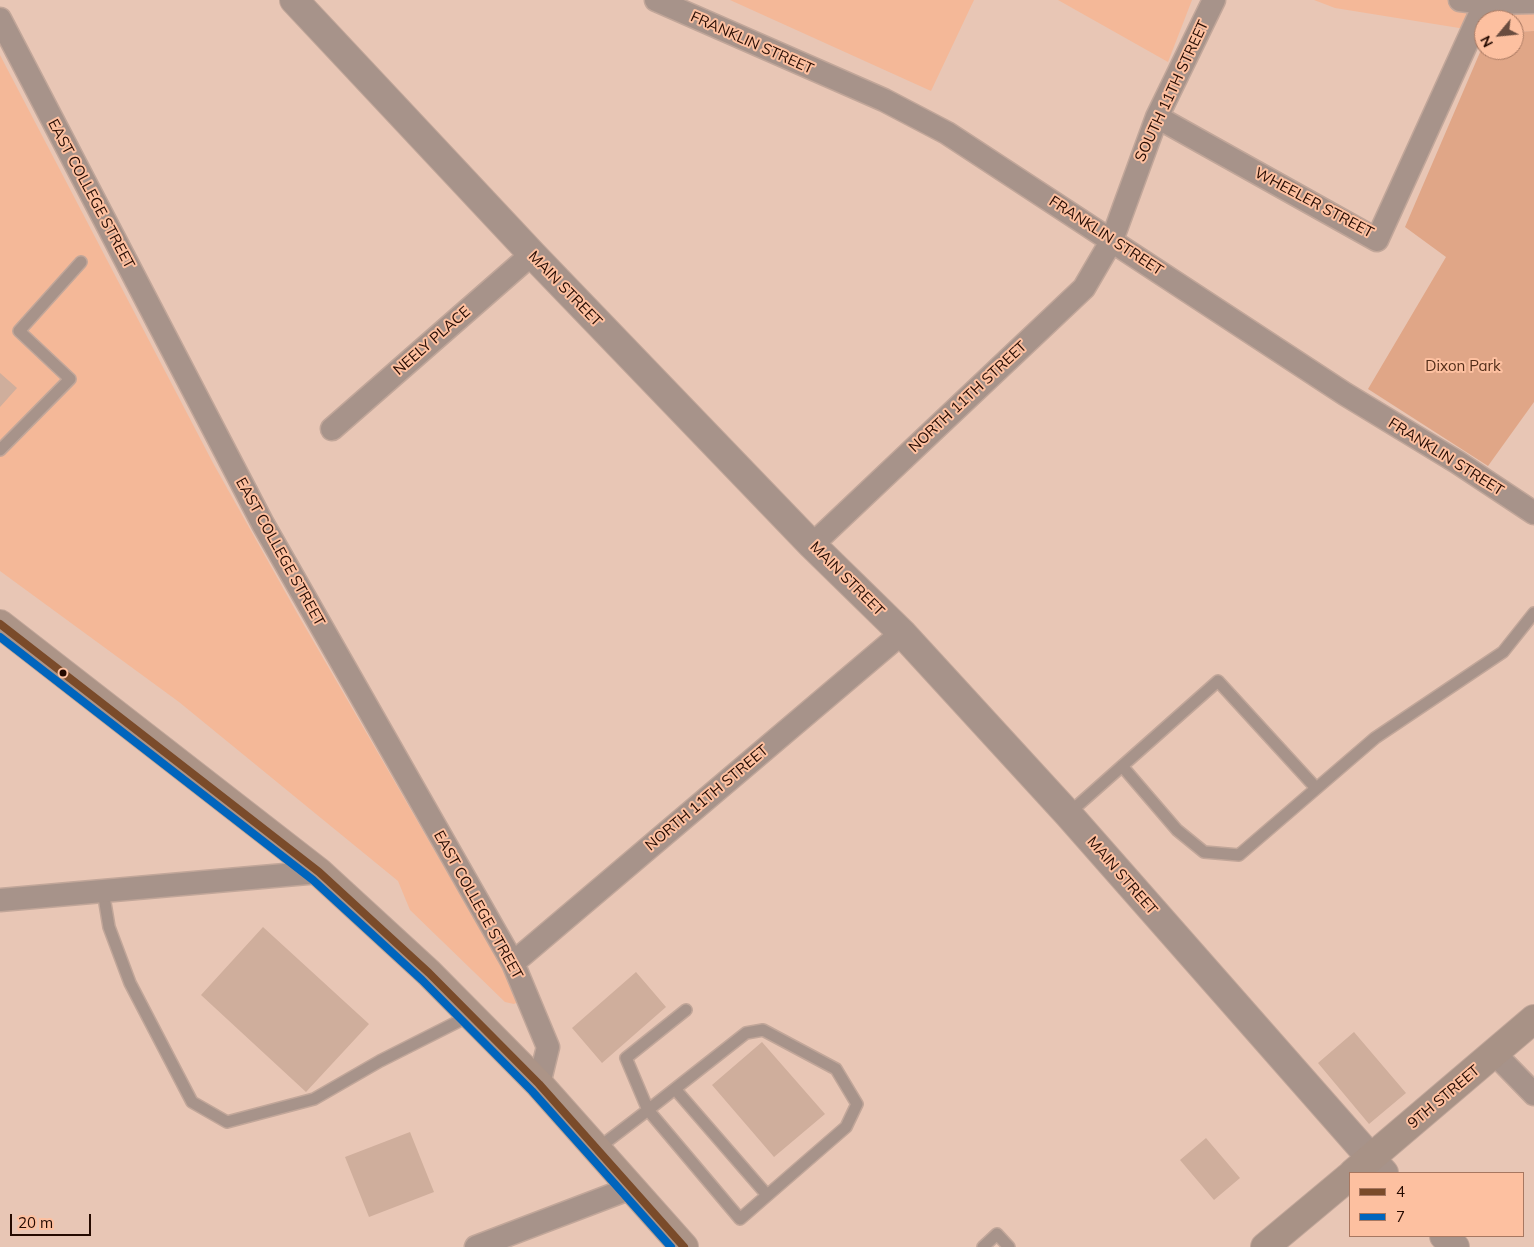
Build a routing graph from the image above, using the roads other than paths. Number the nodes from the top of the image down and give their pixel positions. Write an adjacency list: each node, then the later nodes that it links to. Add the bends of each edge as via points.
1 (294, 0): 9 (street, MAIN STREET)
2 (656, 0): 8 (street, FRANKLIN STREET, via 892,104 947,133)
3 (1214, 0): 7 (street, SOUTH 11TH STREET)
4 (1468, 1): 5 (street); 7 (street, WHEELER STREET, via 1377,240)
5 (1534, 2)
6 (0, 19): 24 (street, EAST COLLEGE STREET, via 263,524)
7 (1157, 117): 8 (street, SOUTH 11TH STREET)
8 (1112, 240): 13 (street, FRANKLIN STREET, via 1345,394); 14 (street, NORTH 11TH STREET, via 1084,288)
9 (532, 254): 11 (street, NEELY PLACE); 14 (street, MAIN STREET)
10 (81, 262): 12 (lane, via 19,331 70,379)
11 (332, 429)
12 (0, 450)
13 (1534, 513)
14 (812, 545): 17 (street, MAIN STREET)
15 (1534, 613): 19 (lane, via 1503,652 1375,738)
16 (0, 624): 21 (main road)
17 (902, 633): 20 (street, MAIN STREET); 24 (street, NORTH 11TH STREET)
18 (1122, 766): 19 (lane, via 1177,830 1204,852 1239,855); 19 (lane, via 1218,681); 20 (lane)
19 (1316, 788)
20 (1068, 814): 34 (street, MAIN STREET)
21 (319, 872): 22 (street); 26 (main road)
22 (103, 890): 23 (street); 26 (lane, via 109,928 130,983 192,1102 227,1122 314,1099)
23 (0, 900)
24 (513, 963): 29 (street, EAST COLLEGE STREET, via 548,1047)
25 (686, 1010): 32 (lane, via 626,1058)
26 (471, 1015): 29 (main road)
27 (1534, 1019): 28 (main road, 9TH STREET)
28 (1495, 1054): 31 (street); 34 (main road, 9TH STREET)
29 (539, 1084): 33 (main road)
30 (674, 1089): 32 (lane); 37 (lane); 37 (lane, via 746,1033 763,1030 836,1069 857,1104 846,1127)
31 (1534, 1094)
32 (648, 1110): 33 (lane); 37 (lane, via 740,1219)
33 (597, 1149): 36 (main road)
34 (1365, 1170)
35 (1349, 1182): 43 (main road, 9TH STREET)
36 (631, 1188): 39 (street); 40 (main road)
37 (768, 1195)
38 (1445, 1237): 44 (street)
39 (476, 1247)
40 (684, 1247)
41 (983, 1247): 42 (lane, via 997,1234)
42 (1009, 1247)
43 (1266, 1247)
44 (1455, 1247)

